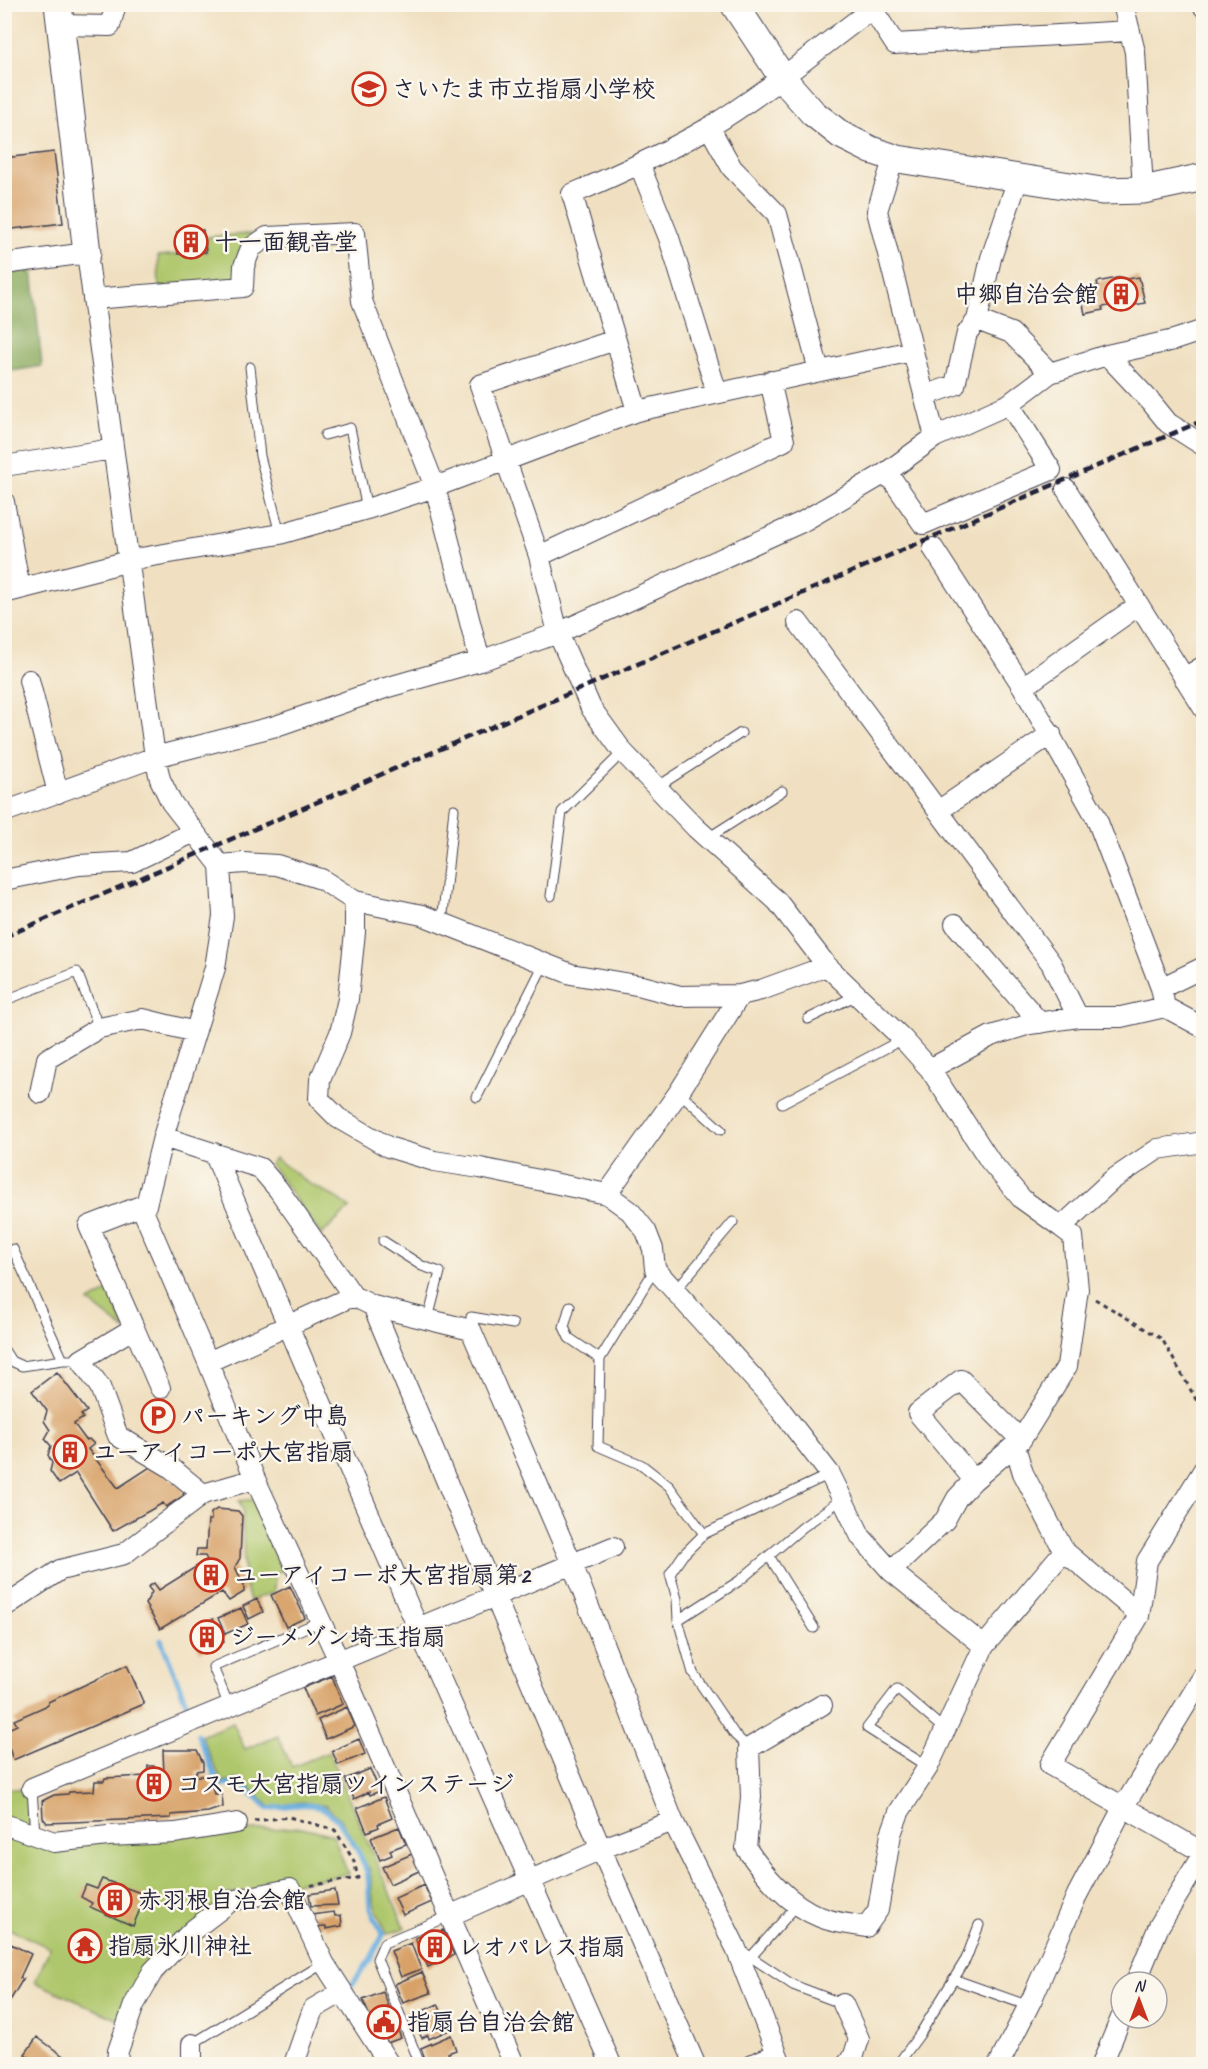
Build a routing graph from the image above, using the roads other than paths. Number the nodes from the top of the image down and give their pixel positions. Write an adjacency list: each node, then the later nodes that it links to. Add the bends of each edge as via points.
1 (116, 4): 5 (street, via 110,26)
2 (734, 4): 7 (street)
3 (1123, 4): 6 (street)
4 (870, 7): 6 (street, via 895,44); 7 (street)
5 (59, 15): 14 (street)
6 (1130, 31): 13 (street, via 1135,52)
7 (782, 77): 8 (street); 9 (street, via 813,113 841,135)
8 (709, 127): 10 (street); 23 (street, via 732,168 777,214)
9 (894, 158): 11 (street); 20 (street, via 877,211)
10 (640, 165): 19 (street, via 572,194); 26 (street, via 669,238)
11 (1019, 176): 13 (street, via 1102,190); 17 (street, via 991,258)
12 (1203, 177): 13 (street)
13 (1143, 190)
14 (87, 253): 15 (street); 16 (street)
15 (4, 264)
16 (93, 299): 33 (street); 37 (street, via 243,287 244,266 251,248 267,237 355,233 362,301)
17 (977, 320): 24 (street, via 1011,333); 27 (street, via 967,333 955,385)
18 (1203, 330): 21 (street)
19 (615, 340): 29 (street); 34 (street, via 480,385)
20 (912, 351): 23 (street); 27 (street)
21 (1107, 355): 24 (street); 32 (street, via 1168,423)
22 (250, 367): 41 (lane, via 260,456)
23 (819, 371): 25 (street)
24 (1050, 373): 28 (street)
25 (771, 381): 26 (street); 43 (street, via 784,441)
26 (717, 393): 29 (street)
27 (924, 396): 31 (street)
28 (1009, 404): 31 (street); 36 (street, via 1051,470 923,524)
29 (637, 411): 34 (street)
30 (325, 435): 40 (lane, via 350,428)
31 (935, 437): 36 (street)
32 (1203, 446)
33 (113, 449): 35 (street); 44 (street)
34 (506, 461): 37 (street); 43 (street)
35 (4, 466)
36 (887, 472): 48 (street, via 802,522)
37 (435, 487): 40 (street); 49 (street)
38 (1066, 489): 46 (street)
39 (4, 502): 45 (street)
40 (367, 509): 41 (street)
41 (280, 534): 44 (street)
42 (933, 548): 53 (street)
43 (539, 556): 48 (street)
44 (130, 561): 45 (street); 58 (street)
45 (12, 591)
46 (1139, 606): 51 (street); 53 (street)
47 (798, 622): 63 (street)
48 (558, 633): 49 (street); 57 (street, via 591,708)
49 (480, 661): 58 (street, via 385,688 276,726)
50 (1203, 666): 51 (street)
51 (1185, 678): 54 (street)
52 (29, 680): 61 (street)
53 (1023, 687): 56 (street)
54 (1203, 709)
55 (741, 733): 59 (lane)
56 (1051, 734): 63 (street); 78 (street, via 1096,817)
57 (623, 752): 59 (street); 69 (lane, via 562,812)
58 (155, 757): 61 (street); 65 (street, via 171,802)
59 (657, 787): 66 (street)
60 (782, 790): 66 (lane)
61 (58, 793): 64 (street)
62 (453, 809): 71 (lane)
63 (938, 811): 80 (street, via 1051,963)
64 (4, 812)
65 (194, 832): 67 (street); 68 (street, via 132,862 79,865)
66 (708, 837): 74 (street, via 777,902)
67 (220, 865): 70 (street, via 277,865 321,879); 85 (street, via 220,944)
68 (4, 880)
69 (551, 896)
70 (355, 902): 71 (street, via 422,915); 96 (street, via 348,999 340,1033 320,1080 319,1099 338,1118 388,1148 434,1161)
71 (442, 923): 73 (street)
72 (955, 924): 82 (street)
73 (544, 964): 76 (street, via 571,974 681,996); 90 (lane)
74 (827, 966): 76 (street); 77 (street)
75 (1203, 967): 78 (street)
76 (740, 995): 88 (street)
77 (857, 995): 81 (lane); 86 (street)
78 (1163, 997): 80 (street, via 1121,1017); 84 (street)
79 (6, 1000): 83 (lane, via 76,972)
80 (1078, 1017): 82 (street)
81 (808, 1019)
82 (1040, 1023): 87 (street, via 991,1036)
83 (99, 1028): 85 (street, via 143,1019); 89 (street, via 47,1059)
84 (1203, 1028)
85 (195, 1032): 93 (street)
86 (903, 1039): 87 (street); 91 (lane)
87 (930, 1069): 99 (street, via 990,1161 1022,1199)
88 (679, 1092): 92 (lane); 96 (street)
89 (40, 1093)
90 (477, 1098)
91 (782, 1103)
92 (721, 1130)
93 (163, 1137): 95 (street); 97 (street)
94 (1203, 1142): 99 (street, via 1158,1149 1112,1180)
95 (214, 1153): 104 (street, via 260,1168); 109 (street)
96 (607, 1194): 102 (street, via 630,1211 646,1231)
97 (146, 1204): 110 (street, via 89,1226); 115 (street, via 144,1213)
98 (733, 1222): 103 (lane)
99 (1061, 1227): 117 (street, via 1073,1236 1078,1289 1067,1366)
100 (383, 1241): 107 (lane, via 422,1266 440,1272)
101 (13, 1249): 114 (lane)
102 (655, 1269): 103 (street); 113 (lane)
103 (675, 1292): 119 (street, via 773,1400)
104 (353, 1296): 105 (street); 109 (street)
105 (373, 1306): 107 (street); 130 (street)
106 (570, 1306): 113 (lane, via 564,1327 569,1338)
107 (428, 1318): 111 (street)
108 (513, 1324): 111 (lane, via 471,1317)
109 (287, 1327): 115 (street); 135 (street)
110 (134, 1328): 114 (street); 116 (street)
111 (471, 1330): 128 (street)
112 (4, 1350): 114 (lane, via 11,1361 22,1366)
113 (600, 1359): 124 (lane, via 598,1446 642,1465 669,1486)
114 (72, 1360): 122 (street, via 100,1387 118,1436 170,1467)
115 (208, 1362): 120 (street)
116 (160, 1388)
117 (1018, 1443): 121 (street); 121 (street, via 961,1380 918,1413); 126 (street, via 1023,1473)
118 (1203, 1469): 132 (street, via 1147,1561)
119 (830, 1474): 123 (street); 124 (lane)
120 (255, 1479): 122 (street); 134 (street)
121 (974, 1480): 129 (street, via 957,1498 945,1520)
122 (203, 1494): 131 (street, via 124,1554 60,1570)
123 (843, 1499): 127 (lane); 129 (street, via 861,1537)
124 (704, 1534): 133 (lane, via 670,1574)
125 (613, 1547): 128 (street)
126 (1064, 1551): 132 (street); 137 (street)
127 (769, 1556): 133 (lane, via 739,1581); 136 (lane)
128 (572, 1564): 130 (street); 147 (street)
129 (891, 1571): 137 (street)
130 (494, 1596): 135 (street); 151 (street)
131 (4, 1607)
132 (1139, 1614): 146 (street, via 1050,1765)
133 (678, 1620): 143 (lane, via 693,1673 735,1735)
134 (321, 1621): 138 (street); 141 (lane, via 213,1667)
135 (418, 1628): 138 (street); 153 (street)
136 (814, 1628)
137 (984, 1646): 142 (street)
138 (339, 1661): 141 (street); 155 (street)
139 (1203, 1675): 146 (street)
140 (822, 1705): 143 (street)
141 (229, 1706): 145 (street)
142 (946, 1731): 144 (street); 144 (lane, via 897,1689 867,1728)
143 (749, 1748): 154 (street, via 751,1797 746,1848 762,1873)
144 (928, 1767): 154 (street, via 899,1812 891,1834 878,1910 866,1928 822,1918)
145 (32, 1788): 150 (lane)
146 (1124, 1806): 152 (street); 163 (street, via 1077,1895)
147 (673, 1821): 151 (street); 157 (street)
148 (237, 1823): 150 (street, via 175,1833 54,1842)
149 (4, 1824): 150 (street)
150 (35, 1835)
151 (601, 1850): 153 (street); 174 (street)
152 (1203, 1853): 159 (street, via 1159,1926)
153 (530, 1880): 155 (street); 173 (street)
154 (797, 1905): 157 (lane)
155 (449, 1916): 171 (lane, via 384,1943 377,1959); 172 (street)
156 (979, 1925): 160 (lane)
157 (743, 1952): 162 (lane, via 793,1985); 166 (street)
158 (324, 1963): 161 (street); 165 (lane); 168 (street, via 290,1889 231,1901 193,1929 153,1971 134,2005)
159 (1141, 1970)
160 (953, 1980): 163 (lane); 177 (lane)
161 (342, 1992): 167 (street); 170 (street, via 313,2009)
162 (843, 2004): 176 (street, via 859,2039)
163 (1029, 2006): 178 (street)
164 (1116, 2030): 179 (street)
165 (192, 2044): 169 (street)
166 (779, 2059): 175 (street)
167 (387, 2063)
168 (117, 2064)
169 (192, 2064)
170 (294, 2064)
171 (420, 2064)
172 (514, 2064)
173 (611, 2064)
174 (695, 2064)
175 (753, 2064)
176 (847, 2064)
177 (898, 2064)
178 (999, 2064)
179 (1102, 2064)

